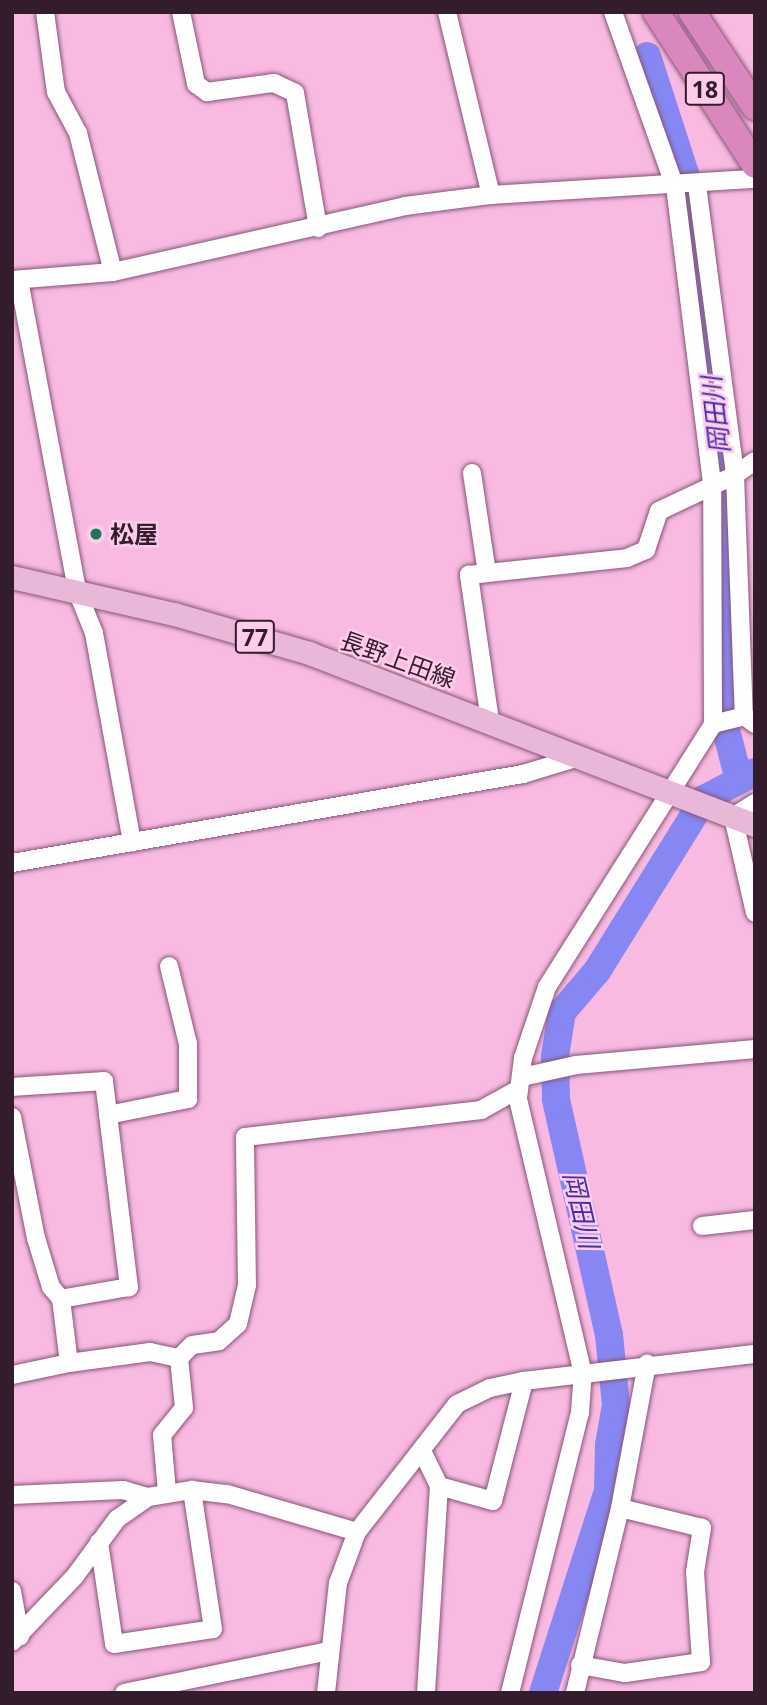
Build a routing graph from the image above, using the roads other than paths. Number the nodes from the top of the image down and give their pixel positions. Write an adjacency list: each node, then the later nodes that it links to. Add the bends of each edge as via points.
1 (45, 12): 13 (street, via 56,92 78,133)
2 (181, 12): 12 (street, via 196,84 207,92 274,83 295,93)
3 (447, 12): 11 (street)
4 (613, 12): 10 (street)
5 (656, 12): 8 (highway, 18)
6 (692, 12): 7 (highway, 18)
7 (755, 107)
8 (755, 165)
9 (755, 179): 10 (street)
10 (688, 186): 11 (street); 17 (street)
11 (491, 195): 12 (street, via 405,206)
12 (318, 228): 13 (street)
13 (113, 272): 14 (street)
14 (15, 280): 20 (street)
15 (755, 461): 17 (street)
16 (472, 473): 18 (street)
17 (724, 479): 18 (street, via 659,511 646,550 627,558); 22 (street); 22 (street)
18 (487, 573): 21 (street, via 469,575)
19 (12, 577): 20 (main road, 長野上田線 / 77)
20 (77, 591): 21 (main road, 長野上田線 / 77, via 309,653); 27 (street, via 94,633)
21 (490, 721): 23 (main road, 長野上田線 / 77)
22 (734, 721): 24 (street)
23 (576, 758): 24 (main road, 長野上田線 / 77); 27 (street, via 523,774)
24 (672, 792): 26 (main road, 長野上田線 / 77); 32 (street, via 547,987 523,1058)
25 (755, 803): 26 (street)
26 (744, 821): 29 (street)
27 (132, 843): 28 (street)
28 (12, 863)
29 (755, 914)
30 (169, 966): 34 (street, via 188,1044 188,1099)
31 (755, 1049): 32 (street, via 576,1065)
32 (520, 1083): 41 (street, via 481,1110 245,1137 247,1286 238,1324 219,1341 192,1346); 44 (street, via 517,1098)
33 (12, 1087): 34 (street, via 104,1082)
34 (108, 1115): 39 (street, via 129,1287)
35 (12, 1117): 36 (street)
36 (15, 1156): 39 (street, via 51,1287)
37 (755, 1220): 38 (street)
38 (702, 1226)
39 (61, 1299): 42 (street)
40 (755, 1354): 43 (street)
41 (179, 1358): 42 (street, via 150,1352); 50 (street, via 184,1408 162,1435)
42 (69, 1363): 45 (street)
43 (640, 1366): 44 (street); 53 (street)
44 (588, 1373): 46 (street); 63 (street)
45 (12, 1375)
46 (524, 1381): 47 (street, via 490,1388 457,1404); 48 (street, via 493,1500)
47 (423, 1453): 48 (street); 54 (street)
48 (439, 1486): 62 (street)
49 (192, 1490): 50 (street); 54 (street, via 272,1504); 55 (street, via 214,1629 114,1644)
50 (167, 1492): 52 (street)
51 (12, 1495): 52 (street, via 123,1489)
52 (148, 1497): 55 (street, via 117,1519)
53 (620, 1508): 59 (street); 59 (street, via 702,1528 695,1572 701,1662 625,1673)
54 (357, 1532): 58 (street, via 338,1583)
55 (99, 1542): 57 (street)
56 (12, 1591): 57 (street)
57 (16, 1639)
58 (328, 1651): 60 (street); 61 (street)
59 (580, 1665): 64 (street)
60 (132, 1692)
61 (326, 1693)
62 (426, 1693)
63 (510, 1693)
64 (575, 1693)

